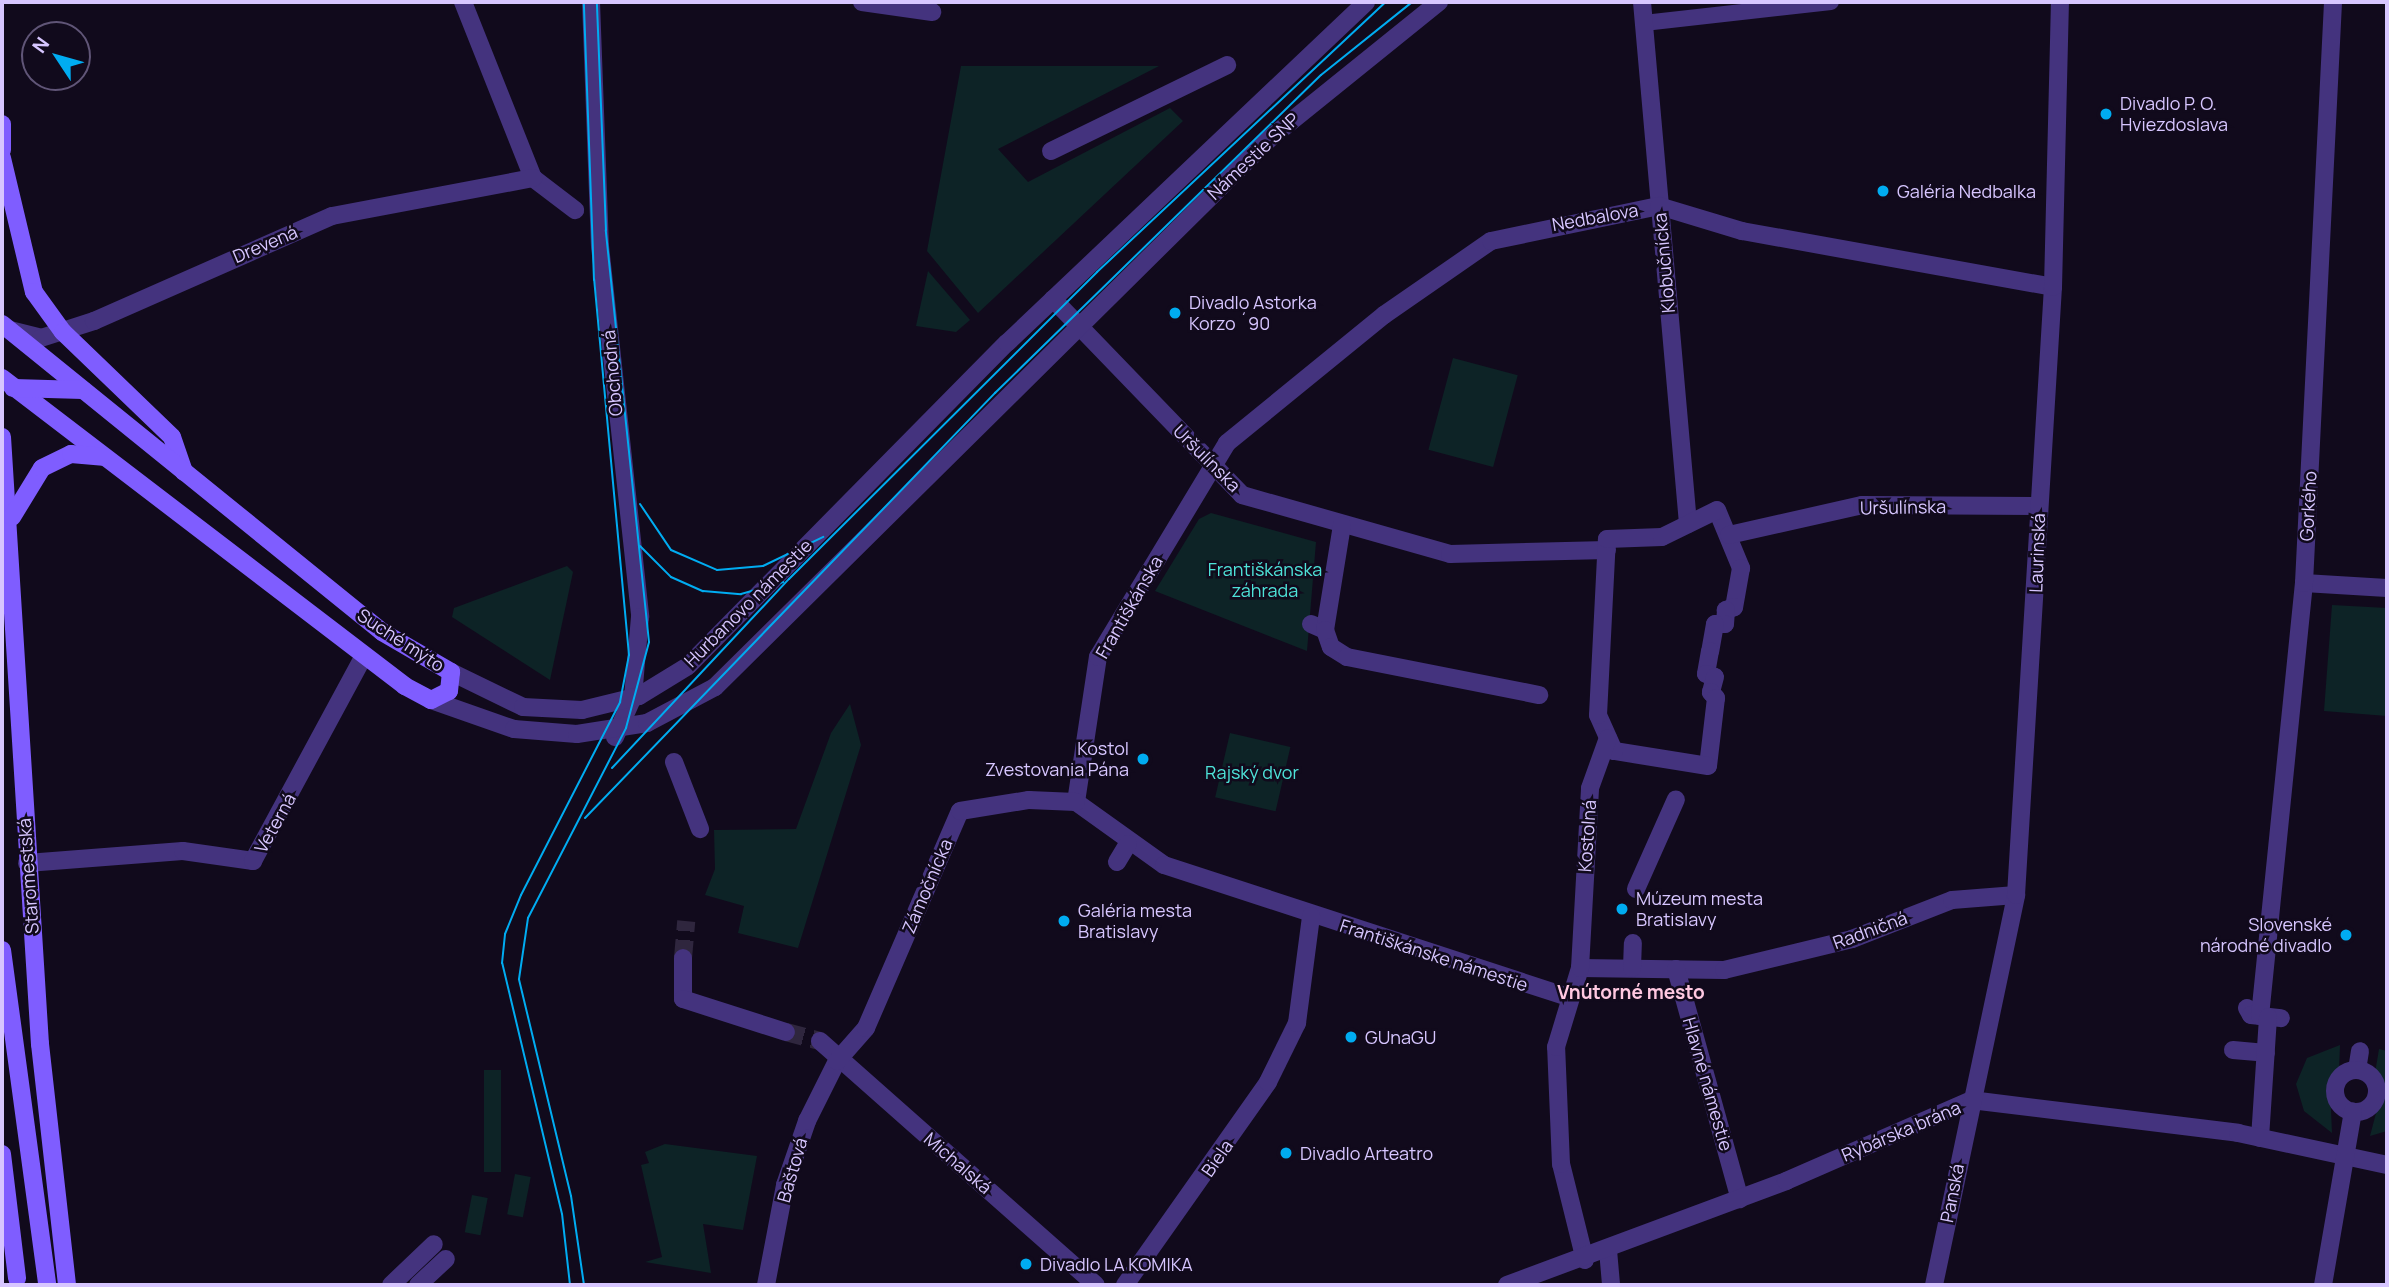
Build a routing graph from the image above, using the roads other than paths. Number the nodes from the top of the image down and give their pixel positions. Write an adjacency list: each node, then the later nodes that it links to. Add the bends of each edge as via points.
1 (463, 2): 17 (street)
2 (591, 2): 45 (street, Obchodná, via 600,246 640,617)
3 (862, 2): 10 (street)
4 (1366, 2): 21 (street, Námestie SNP)
5 (1439, 2): 22 (street, Námestie SNP, via 1308,104)
6 (1642, 2): 11 (street, Klobučnícka)
7 (1831, 2): 11 (lane)
8 (2060, 2): 20 (street, Laurinská)
9 (2333, 2): 41 (street, Gorkého)
10 (932, 12)
11 (1644, 23): 18 (street, Klobučnícka)
12 (1227, 65): 15 (street)
13 (2, 124): 14 (main road)
14 (2, 150)
15 (1051, 151)
16 (2, 158): 24 (main road, via 34,292)
17 (534, 178): 19 (street); 24 (street, Drevená, via 332,216)
18 (1659, 206): 20 (street, Nedbalova, via 1742,231); 31 (street, Nedbalova, via 1514,232 1481,247 1332,355 1227,443); 36 (street, Klobučnícka)
19 (575, 210)
20 (2053, 288): 33 (street, Laurinská)
21 (1054, 299): 22 (street); 34 (street, Námestie SNP)
22 (1079, 324): 31 (street, Uršulínska); 40 (street, Námestie SNP)
23 (5, 327): 24 (street, Drevená, via 41,338); 27 (main road, Suché mýto)
24 (63, 332): 32 (main road, via 172,437)
25 (2, 365): 26 (main road)
26 (6, 385): 27 (main road); 29 (main road, Suché mýto)
27 (82, 390): 32 (main road, Suché mýto)
28 (2, 437): 30 (main road)
29 (105, 458): 35 (main road, via 71,454 42,468); 43 (main road, Suché mýto)
30 (4, 463): 35 (main road, Staromestská)
31 (1211, 466): 37 (street, Uršulínska, via 1242,495); 52 (street, Františkánska, via 1098,657)
32 (184, 472): 44 (main road, Suché mýto, via 382,632)
33 (2038, 506): 38 (street, Uršulínska, via 1862,505); 58 (street, Laurinská)
34 (841, 510): 45 (street, Hurbanovo námestie, via 688,666)
35 (10, 523): 56 (main road, Staromestská)
36 (1688, 524): 38 (street, via 1717,510); 39 (street, via 1662,537 1607,539)
37 (1342, 525): 39 (street, Uršulínska, via 1465,555); 46 (street, via 1318,627 1331,647 1347,657)
38 (1728, 535): 49 (street, via 1741,568 1734,607 1726,610 1725,624 1715,624 1706,674 1715,677 1711,691 1716,698 1707,766 1614,751)
39 (1607, 550): 49 (street, via 1598,715)
40 (840, 566): 48 (street, Hurbanovo námestie, via 724,680 658,719)
41 (2304, 583): 42 (street); 71 (street, Gorkého, via 2263,1013)
42 (2387, 588)
43 (364, 656): 47 (main road, Suché mýto); 56 (street, Veterná, via 253,861 233,863 213,852 183,851)
44 (451, 672): 45 (street, Hurbanovo námestie, via 523,707 582,710); 47 (main road, Suché mýto, via 449,691)
45 (634, 690): 48 (street, Obchodná)
46 (1539, 695)
47 (431, 700): 48 (street, Hurbanovo námestie, via 514,729)
48 (616, 735)
49 (1608, 738): 63 (street, Kostolná, via 1590,788)
50 (674, 762): 53 (street)
51 (1676, 799): 57 (street)
52 (1076, 802): 54 (street, Františkánske námestie); 72 (street, Zámočnícka, via 1029,800 960,811 866,1028)
53 (700, 829)
54 (1128, 844): 55 (street); 59 (street, Františkánske námestie, via 1164,865)
55 (1117, 862)
56 (27, 863): 88 (main road, Staromestská)
57 (1636, 889)
58 (2016, 895): 65 (street, Radničná, via 1952,900 1852,939 1724,970); 74 (street, Laurinská)
59 (1311, 916): 66 (street, Františkánske námestie); 93 (street, Biela, via 1297,1023 1261,1094)
60 (1633, 943): 64 (street)
61 (2, 950): 87 (main road, Staromestská)
62 (683, 958): 67 (street, via 683,999)
63 (1580, 968): 64 (street); 66 (street)
64 (1632, 968): 65 (street)
65 (1676, 969): 80 (street, Hlavné námestie)
66 (1563, 996): 85 (street, via 1556,1048 1561,1164)
67 (786, 1032)
68 (820, 1041): 72 (street, Michalská)
69 (2233, 1050): 71 (street)
70 (2360, 1051): 73 (street)
71 (2266, 1053): 76 (street, Gorkého)
72 (837, 1061): 91 (street, Baštová, via 807,1121 785,1185); 92 (street, Michalská)
73 (2357, 1070): 75 (street, via 2340,1076 2334,1093); 75 (street, via 2373,1080 2376,1098)
74 (1971, 1100): 76 (street, Rybárska brána, via 2146,1115); 80 (street, Rybárska brána); 96 (street, Panská)
75 (2353, 1112): 78 (street)
76 (2260, 1138): 78 (street, Rybárska brána)
77 (2, 1154): 86 (main road)
78 (2345, 1156): 79 (street, Rybárska brána); 97 (street)
79 (2387, 1165)
80 (1740, 1199): 83 (street)
81 (2, 1233): 86 (main road)
82 (434, 1244): 89 (street)
83 (1608, 1250): 85 (street); 95 (street)
84 (446, 1259): 90 (street)
85 (1585, 1260): 94 (street)
86 (17, 1283)
87 (47, 1285)
88 (67, 1285)
89 (391, 1285)
90 (418, 1285)
91 (766, 1285)
92 (1096, 1285)
93 (1125, 1285)
94 (1507, 1285)
95 (1611, 1285)
96 (1934, 1285)
97 (2323, 1285)

